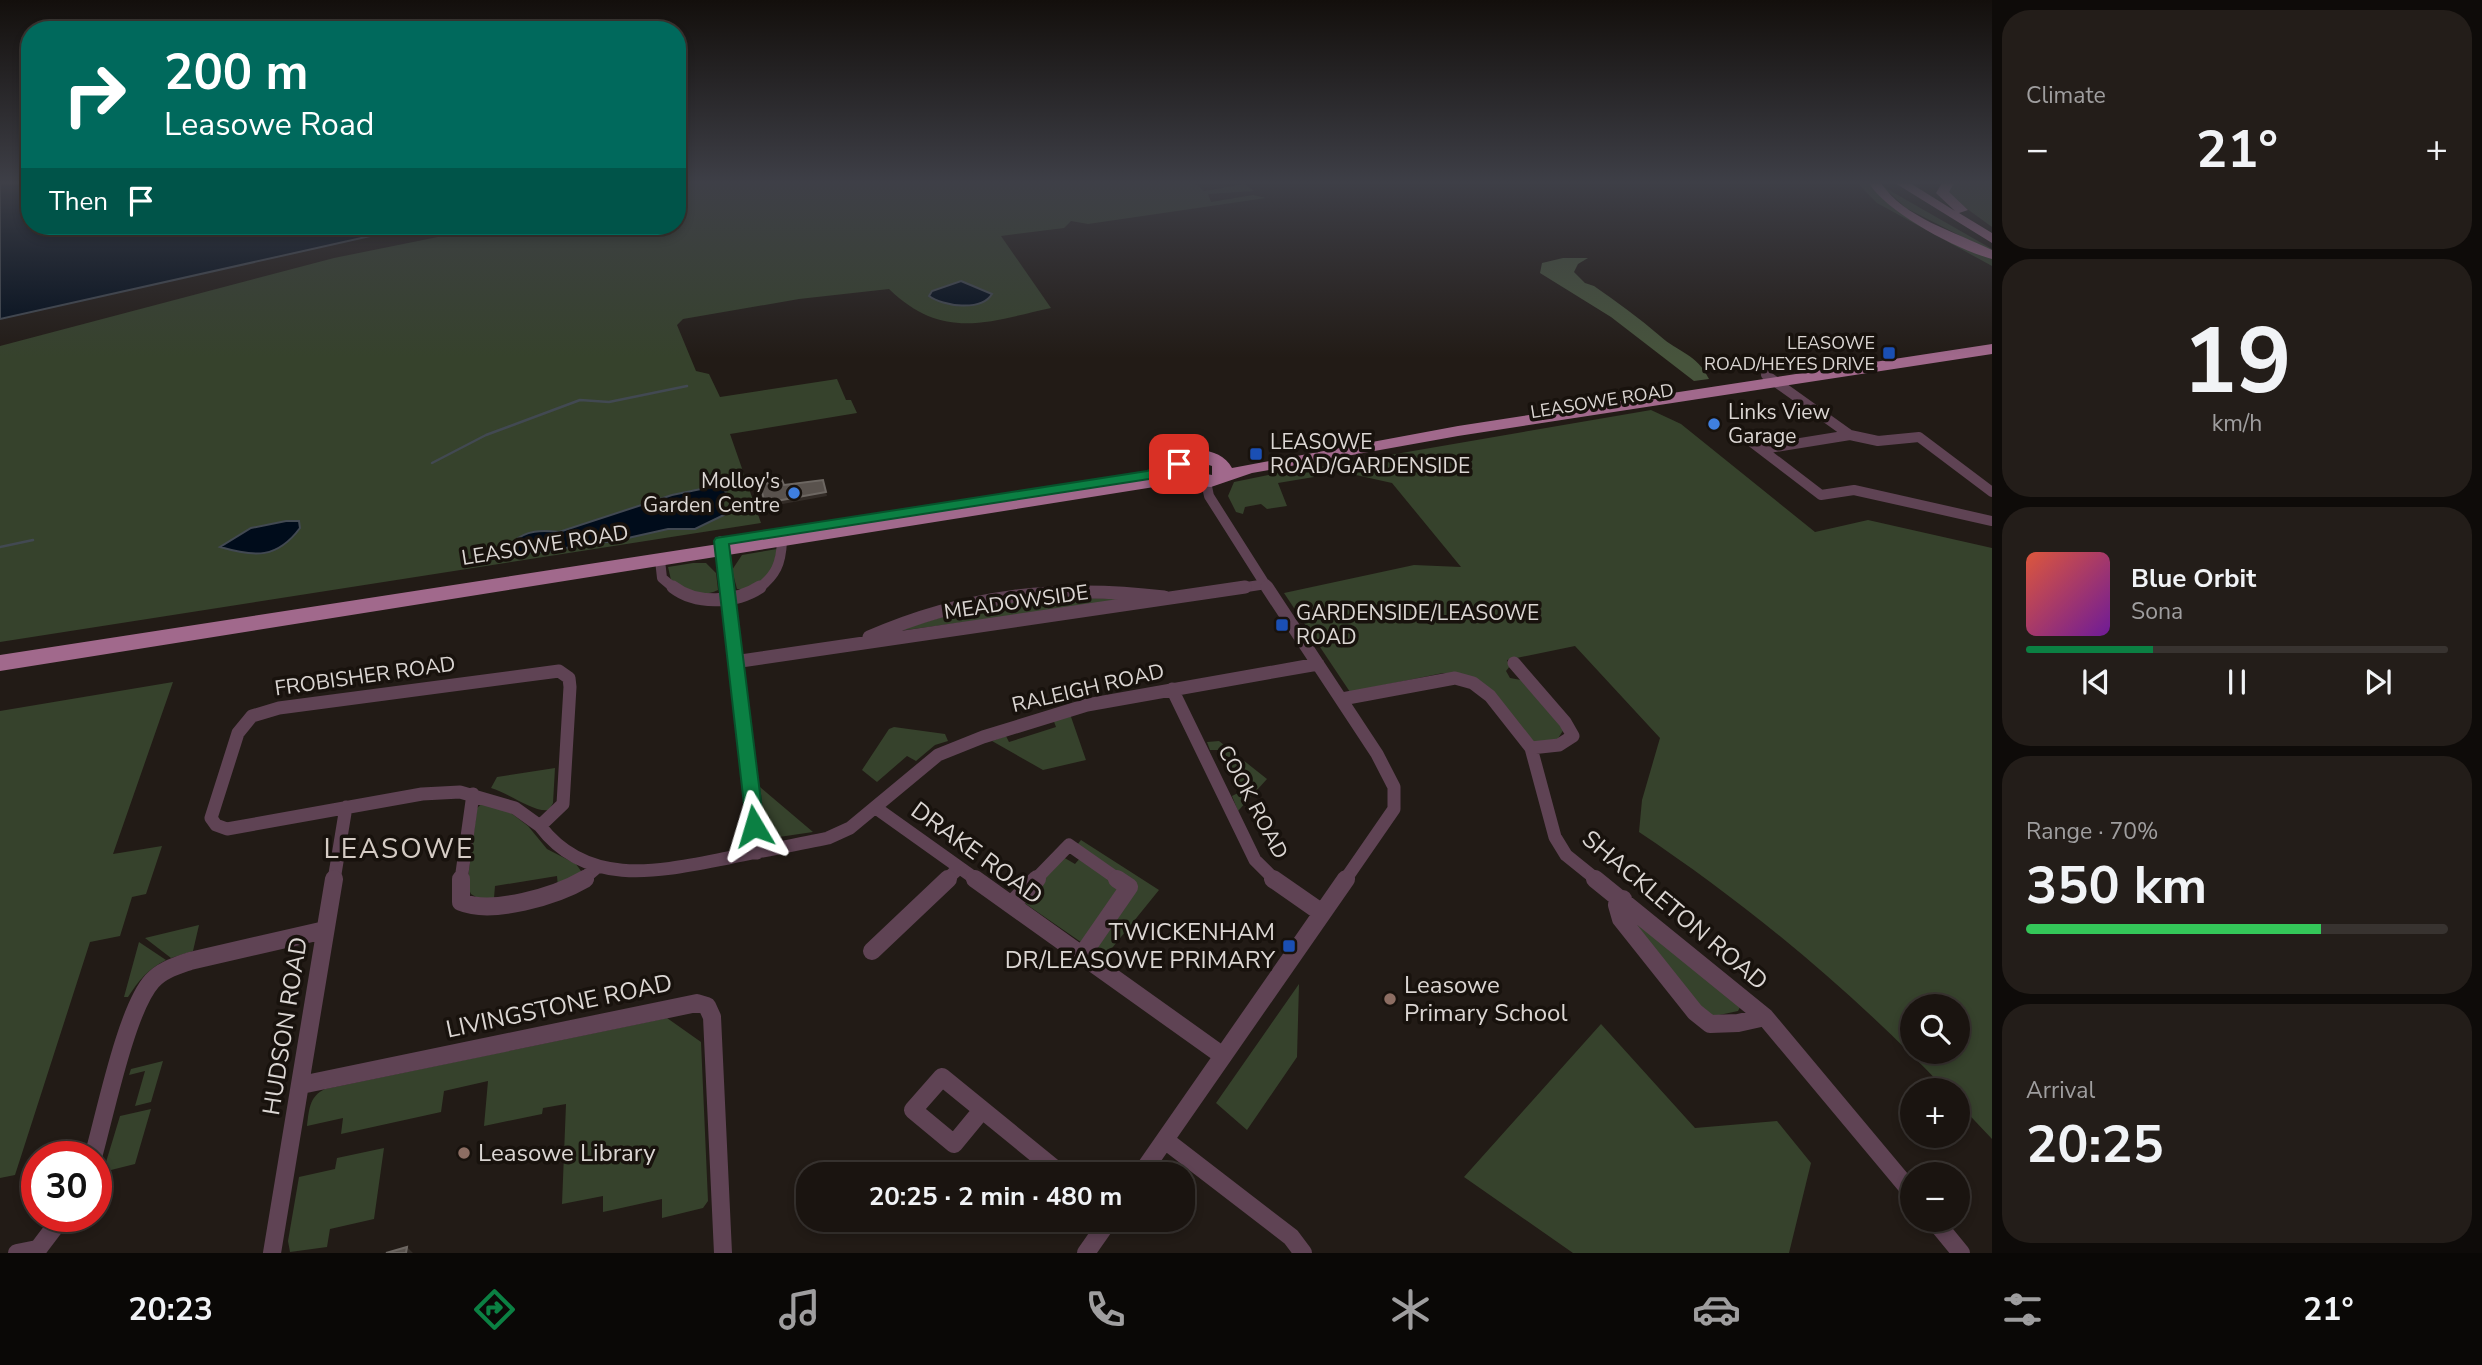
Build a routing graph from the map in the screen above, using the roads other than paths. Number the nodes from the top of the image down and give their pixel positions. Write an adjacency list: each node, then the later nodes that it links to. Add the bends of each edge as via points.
1 (1965, 241): 2 (main road)
2 (1992, 255)
3 (1992, 340): 5 (main road, LEASOWE ROAD)
4 (1992, 349): 5 (main road, LEASOWE ROAD)
5 (1771, 379): 6 (street); 9 (main road, LEASOWE ROAD, via 1450,424 1242,460); 10 (main road, LEASOWE ROAD)
6 (1850, 435): 8 (street); 11 (street, via 1878,441 1919,437)
7 (1749, 440): 8 (street)
8 (1763, 449): 12 (street, via 1821,495 1854,490)
9 (1213, 458): 10 (main road, via 1223,467); 10 (main road, LEASOWE ROAD, via 1192,456)
10 (1199, 476): 13 (main road, LEASOWE ROAD); 14 (main road, LEASOWE ROAD, via 1149,474); 16 (street)
11 (1992, 492)
12 (1992, 521)
13 (782, 541): 14 (main road, LEASOWE ROAD); 17 (street, via 783,560 775,575 751,592)
14 (722, 546): 15 (main road, LEASOWE ROAD); 17 (street); 20 (main road, LEASOWE ROAD)
15 (660, 560): 17 (street, via 662,578 684,595); 22 (main road, LEASOWE ROAD)
16 (1266, 584): 18 (street, MEADOWSIDE); 24 (street)
17 (727, 598): 21 (street)
18 (1179, 599): 19 (street, MEADOWSIDE); 19 (street, MEADOWSIDE, via 1127,591 1008,595 934,609)
19 (858, 642): 21 (street, MEADOWSIDE)
20 (0, 652)
21 (734, 662): 32 (street)
22 (0, 663)
23 (1514, 663): 27 (street, via 1573,736 1559,745)
24 (1318, 664): 25 (street, RALEIGH ROAD); 26 (street)
25 (1172, 689): 30 (street, RALEIGH ROAD, via 1066,710 983,737 939,755); 37 (street, COOK ROAD, via 1255,860 1268,875)
26 (1342, 699): 27 (street, SHACKLETON ROAD, via 1455,678 1473,683 1490,696); 37 (street, via 1394,787 1394,809)
27 (1531, 748): 35 (street, SHACKLETON ROAD, via 1555,837 1575,864)
28 (473, 794): 29 (street, FROBISHER ROAD, via 422,794); 31 (street, FROBISHER ROAD, via 515,808); 33 (street, via 461,902 476,908 571,889)
29 (346, 807): 31 (street, FROBISHER ROAD, via 227,829 211,818 238,733 252,716 279,708 559,671 569,678 570,687 563,804); 38 (street, HUDSON ROAD)
30 (876, 808): 32 (street, RALEIGH ROAD, via 828,838); 34 (street, DRAKE ROAD)
31 (540, 826): 33 (street, RALEIGH ROAD, via 554,843)
32 (757, 853): 33 (street, RALEIGH ROAD, via 652,873)
33 (597, 867)
34 (959, 868): 36 (street, DRAKE ROAD); 39 (street)
35 (1623, 899): 41 (street, SHACKLETON ROAD); 41 (street, via 1617,905 1621,919 1695,1012 1710,1024)
36 (1011, 905): 40 (street, DRAKE ROAD); 40 (street, via 1069,845 1129,887)
37 (1322, 914): 42 (street)
38 (325, 930): 43 (street, HUDSON ROAD); 46 (street, via 188,962 161,973 136,1004)
39 (872, 951)
40 (1082, 955): 42 (street, DRAKE ROAD)
41 (1765, 1017): 49 (street, SHACKLETON ROAD)
42 (1223, 1056): 45 (street)
43 (301, 1085): 55 (street, HUDSON ROAD); 56 (street, LIVINGSTONE ROAD, via 697,1003 707,1006 712,1017)
44 (982, 1110): 47 (street)
45 (1165, 1140): 48 (street); 58 (street, via 1291,1237)
46 (97, 1141)
47 (1046, 1162)
48 (1149, 1162)
49 (1900, 1178)
50 (51, 1232): 53 (street)
51 (1101, 1232): 57 (street)
52 (1944, 1232): 59 (street)
53 (36, 1251): 54 (street)
54 (17, 1253)
55 (272, 1253)
56 (723, 1253)
57 (1086, 1253)
58 (1303, 1253)
59 (1961, 1253)

